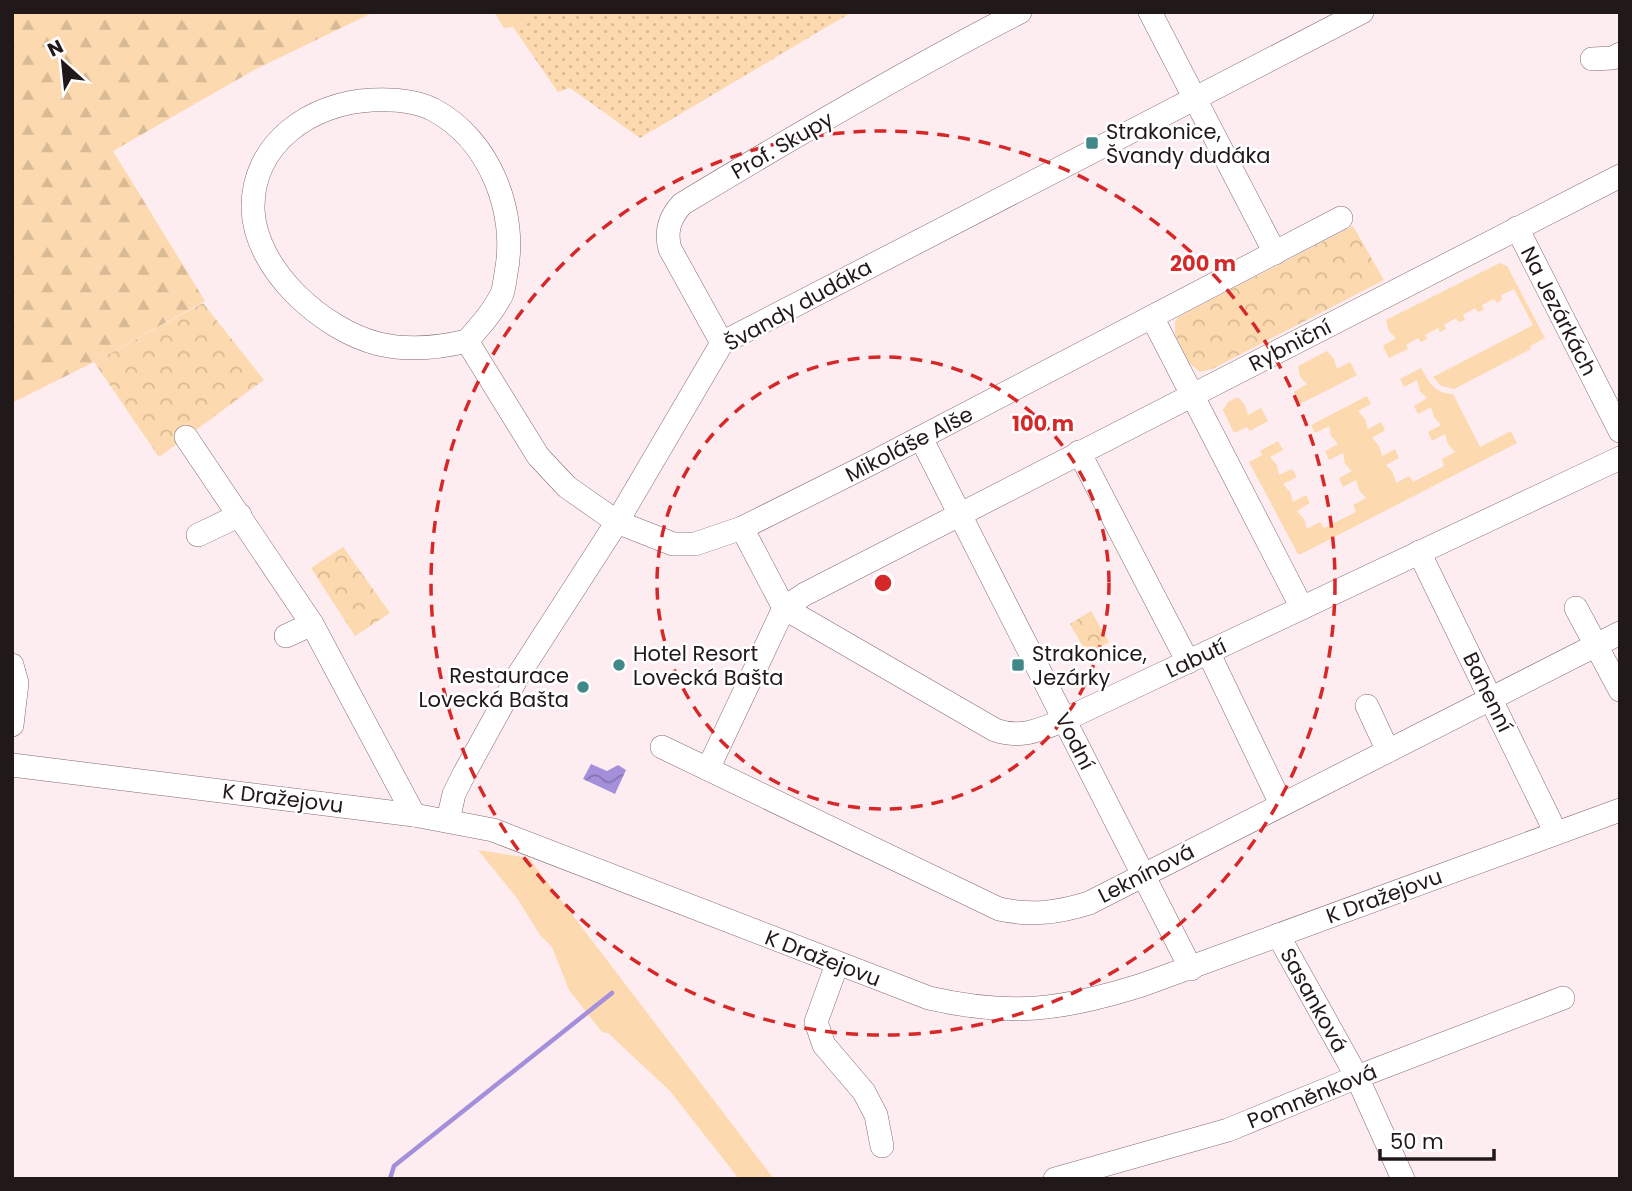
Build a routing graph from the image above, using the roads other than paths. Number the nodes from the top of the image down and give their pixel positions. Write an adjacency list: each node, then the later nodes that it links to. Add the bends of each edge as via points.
1 (1020, 12): 13 (street, Prof. Skupy, via 819,123 675,212 667,235 670,249)
2 (1150, 12): 6 (street)
3 (1362, 12): 6 (street, Švandy dudáka)
4 (1620, 54): 5 (street)
5 (1592, 60)
6 (1196, 99): 10 (street); 13 (street, Švandy dudáka)
7 (1620, 176): 9 (street, Rybniční)
8 (1341, 218): 10 (street, Mikoláše Alše)
9 (1517, 228): 14 (street, Rybniční); 15 (street, Na Jezárkách)
10 (1275, 253): 11 (street, Mikoláše Alše)
11 (1152, 317): 14 (street); 18 (street, Mikoláše Alše)
12 (467, 341): 12 (street, via 414,349 378,344 320,317 275,271 259,236 253,193 265,160 297,124 314,113 355,101 409,101 458,127 479,149 500,191 510,239 503,292); 23 (street, Mikoláše Alše, via 538,456 568,487)
13 (722, 342): 23 (street, Švandy dudáka)
14 (1194, 394): 19 (street, Rybniční); 28 (street)
15 (1614, 404): 16 (street, Na Jezárkách)
16 (1620, 431)
17 (186, 437): 22 (street)
18 (921, 438): 21 (street); 24 (street, Mikoláše Alše)
19 (1079, 452): 21 (street, Rybniční); 34 (street)
20 (1620, 458): 26 (street, Labutí)
21 (960, 514): 27 (street, Rybniční); 39 (street, Vodní, via 1008,610 1009,638 1017,655 1046,683)
22 (240, 515): 25 (street); 30 (street)
23 (617, 522): 24 (street, Mikoláše Alše, via 683,545 707,542); 48 (street, Švandy dudáka, via 519,674 454,794)
24 (742, 528): 27 (street)
25 (198, 535)
26 (1419, 552): 28 (street, Labutí); 37 (street, Bahenní)
27 (784, 608): 39 (street, Labutí, via 995,730 1022,736); 44 (street)
28 (1302, 608): 34 (street, Labutí)
29 (1576, 608): 33 (street)
30 (312, 624): 32 (street); 47 (street)
31 (1620, 633): 33 (street, Leknínová)
32 (286, 636)
33 (1596, 646): 36 (street); 37 (street, Leknínová)
34 (1198, 657): 39 (street, Labutí); 45 (street)
35 (12, 664): 40 (street, via 17,683)
36 (1620, 690)
37 (1492, 699): 42 (street, Leknínová); 49 (street, Bahenní)
38 (1367, 706): 42 (street)
39 (1064, 720): 50 (street, Vodní)
40 (12, 725)
41 (662, 747): 44 (street, Leknínová)
42 (1388, 751): 45 (street, Leknínová)
43 (12, 765): 47 (street, K Dražejovu)
44 (708, 769): 50 (street, Leknínová, via 999,909 1041,914 1065,911)
45 (1281, 804): 50 (street, Leknínová)
46 (1620, 810): 49 (street, K Dražejovu)
47 (414, 815): 48 (street, K Dražejovu)
48 (448, 820): 52 (street, K Dražejovu, via 524,840)
49 (1556, 833): 51 (street, K Dražejovu)
50 (1142, 874): 53 (street, Vodní)
51 (1278, 935): 53 (street, K Dražejovu); 55 (street, Sasanková)
52 (837, 964): 53 (street, K Dražejovu, via 929,998 1013,1010 1094,1000); 56 (street, via 816,1022 824,1045 864,1092 876,1115)
53 (1191, 969)
54 (1563, 998): 55 (street, Pomněnková)
55 (1357, 1077): 57 (street, Pomněnková, via 1228,1130); 58 (street, Sasanková)
56 (882, 1146)
57 (1055, 1179)
58 (1403, 1179)

